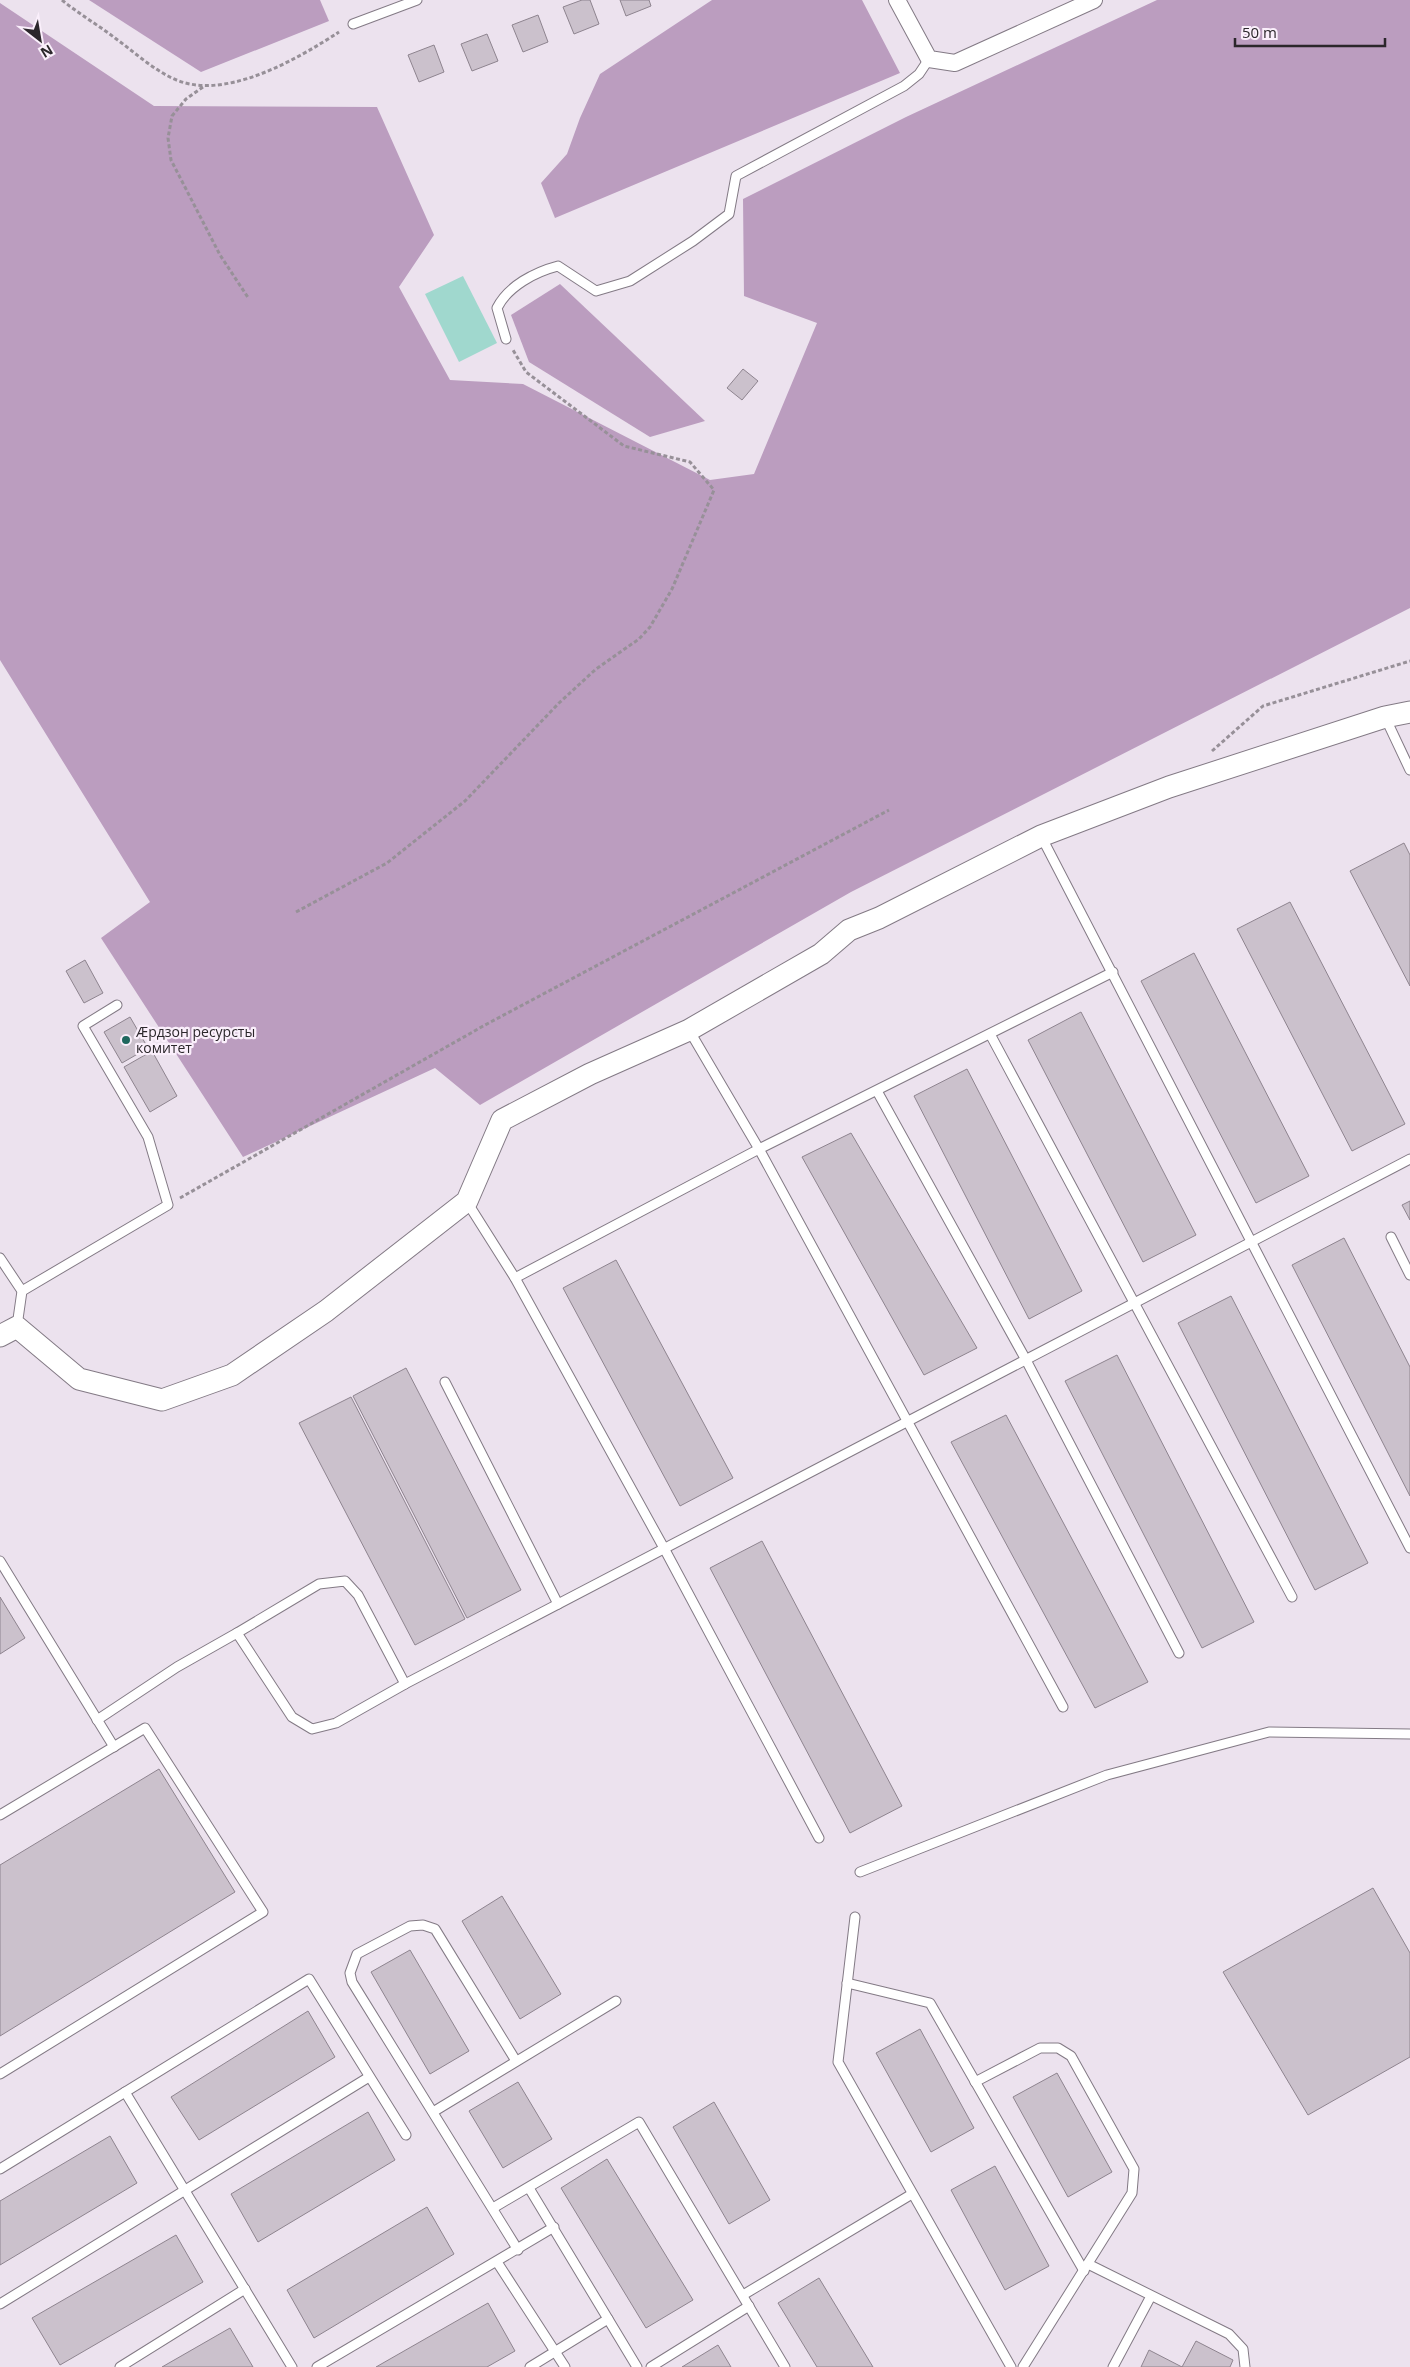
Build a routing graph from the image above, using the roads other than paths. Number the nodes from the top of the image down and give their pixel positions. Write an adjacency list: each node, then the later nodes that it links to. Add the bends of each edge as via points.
1 (417, 0): 4 (lane)
2 (897, 0): 5 (street)
3 (1094, 0): 5 (street, via 955,63)
4 (353, 24)
5 (929, 60): 6 (lane, via 904,86 736,176 729,214 693,242 630,281 596,291 558,266 543,270 525,281 503,297 497,308)
6 (506, 339)
7 (1410, 712): 8 (street)
8 (1385, 717): 9 (lane); 10 (street, via 1170,787)
9 (1410, 770)
10 (1041, 836): 11 (lane); 13 (street, via 849,930 821,954)
11 (1113, 972): 14 (lane); 20 (lane)
12 (117, 1005): 24 (lane, via 83,1026 148,1136 168,1205)
13 (689, 1030): 16 (lane); 18 (street, via 590,1074 502,1120)
14 (990, 1034): 15 (lane); 25 (lane)
15 (876, 1091): 16 (lane); 27 (lane)
16 (759, 1149): 23 (lane); 29 (lane)
17 (1410, 1159): 20 (lane)
18 (466, 1201): 23 (lane); 26 (street, via 326,1311 232,1375 162,1400 79,1379)
19 (1391, 1237): 22 (lane)
20 (1254, 1243): 25 (lane); 30 (lane)
21 (0, 1258): 24 (lane)
22 (1410, 1275)
23 (515, 1278): 31 (lane)
24 (22, 1292): 26 (lane)
25 (1136, 1303): 27 (lane); 33 (lane)
26 (8, 1331)
27 (1026, 1360): 29 (lane); 36 (lane)
28 (445, 1382): 34 (lane)
29 (909, 1422): 31 (lane); 38 (lane)
30 (1410, 1548)
31 (665, 1550): 34 (lane); 43 (lane)
32 (0, 1561): 39 (lane)
33 (1292, 1597)
34 (558, 1604): 37 (lane)
35 (236, 1633): 37 (lane, via 292,1717 312,1729 336,1723); 37 (lane, via 319,1584 345,1581 358,1595); 39 (lane)
36 (1179, 1652)
37 (405, 1684)
38 (1063, 1707)
39 (97, 1720): 41 (lane)
40 (1410, 1734): 44 (lane, via 1269,1732 1107,1775)
41 (114, 1746): 42 (lane); 49 (lane, via 145,1728 263,1912)
42 (0, 1815)
43 (819, 1838)
44 (860, 1872)
45 (855, 1917): 46 (lane)
46 (847, 1983): 51 (lane, via 930,2003); 58 (lane, via 838,2062)
47 (616, 2001): 48 (lane)
48 (516, 2061): 53 (lane); 53 (lane, via 435,1929 423,1925 410,1926 357,1954 350,1973 352,1982)
49 (0, 2074)
50 (369, 2076): 52 (lane, via 309,1979); 54 (lane); 57 (lane)
51 (974, 2082): 63 (lane); 63 (lane, via 1040,2048 1058,2048 1072,2056 1134,2169 1132,2193)
52 (126, 2092): 55 (lane); 57 (lane)
53 (432, 2112): 59 (lane)
54 (406, 2135)
55 (0, 2169)
56 (529, 2188): 59 (lane); 60 (lane); 65 (lane, via 639,2122)
57 (186, 2190): 64 (lane); 67 (lane)
58 (912, 2194): 65 (lane); 79 (lane)
59 (493, 2208): 61 (lane)
60 (554, 2228): 61 (lane); 69 (lane)
61 (518, 2250): 62 (lane)
62 (497, 2262): 70 (lane); 73 (lane)
63 (1086, 2268): 66 (lane); 80 (lane)
64 (245, 2289): 71 (lane); 72 (lane)
65 (743, 2295): 68 (lane)
66 (1151, 2296): 81 (lane); 82 (lane, via 1229,2334 1243,2349)
67 (0, 2304)
68 (749, 2306): 77 (lane); 78 (lane)
69 (608, 2319): 70 (lane); 76 (lane)
70 (555, 2351): 74 (lane); 75 (lane)
71 (120, 2367)
72 (292, 2367)
73 (317, 2367)
74 (530, 2367)
75 (565, 2367)
76 (637, 2367)
77 (651, 2367)
78 (785, 2367)
79 (1011, 2367)
80 (1023, 2367)
81 (1113, 2367)
82 (1245, 2367)

